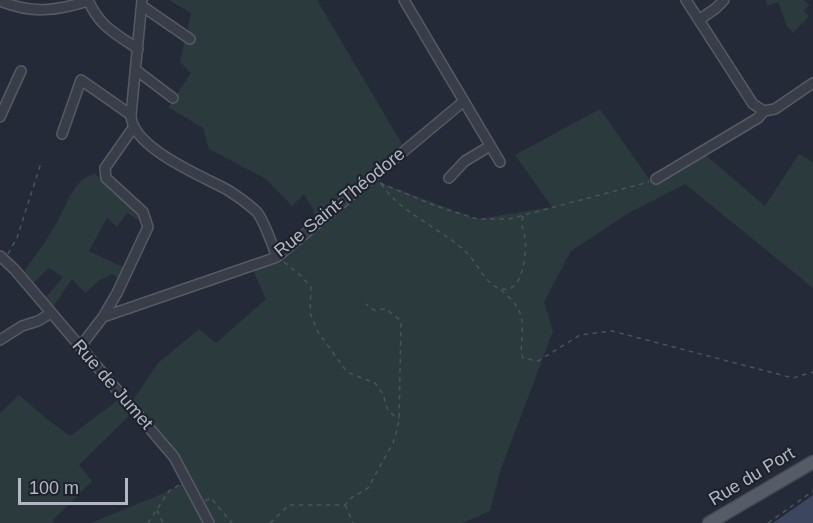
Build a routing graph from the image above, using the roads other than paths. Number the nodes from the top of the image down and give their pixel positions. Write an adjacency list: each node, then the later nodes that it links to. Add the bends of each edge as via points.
1 (404, 0): 14 (street)
2 (686, 0): 7 (street)
3 (724, 0): 7 (street)
4 (0, 1): 5 (street, via 30,10 65,8)
5 (88, 1): 9 (street, via 104,26)
6 (142, 3): 8 (street); 9 (street)
7 (699, 20): 15 (street, via 753,104)
8 (190, 39)
9 (138, 49): 11 (street)
10 (21, 70): 17 (street)
11 (136, 70): 13 (street); 16 (street)
12 (813, 83): 15 (street, via 775,109)
13 (173, 98)
14 (464, 101): 20 (street); 24 (street, Rue Saint-Théodore)
15 (764, 111): 23 (street)
16 (131, 115): 18 (street); 19 (street, via 81,80)
17 (0, 117)
18 (133, 128): 24 (street, via 191,173 226,190 258,213); 27 (street, via 105,168 105,174 143,212 148,227)
19 (62, 134)
20 (490, 146): 21 (street); 22 (street, via 465,161)
21 (500, 162)
22 (449, 178)
23 (656, 179)
24 (279, 255): 27 (street, Rue Saint-Théodore)
25 (2, 258): 26 (street, Rue de Jumet)
26 (51, 313): 28 (street); 29 (street, Rue de Jumet)
27 (103, 317): 29 (street)
28 (0, 340)
29 (80, 348): 31 (street, Rue de Jumet, via 174,458)
30 (813, 462): 32 (main road, Rue du Port)
31 (209, 523)
32 (709, 523)

